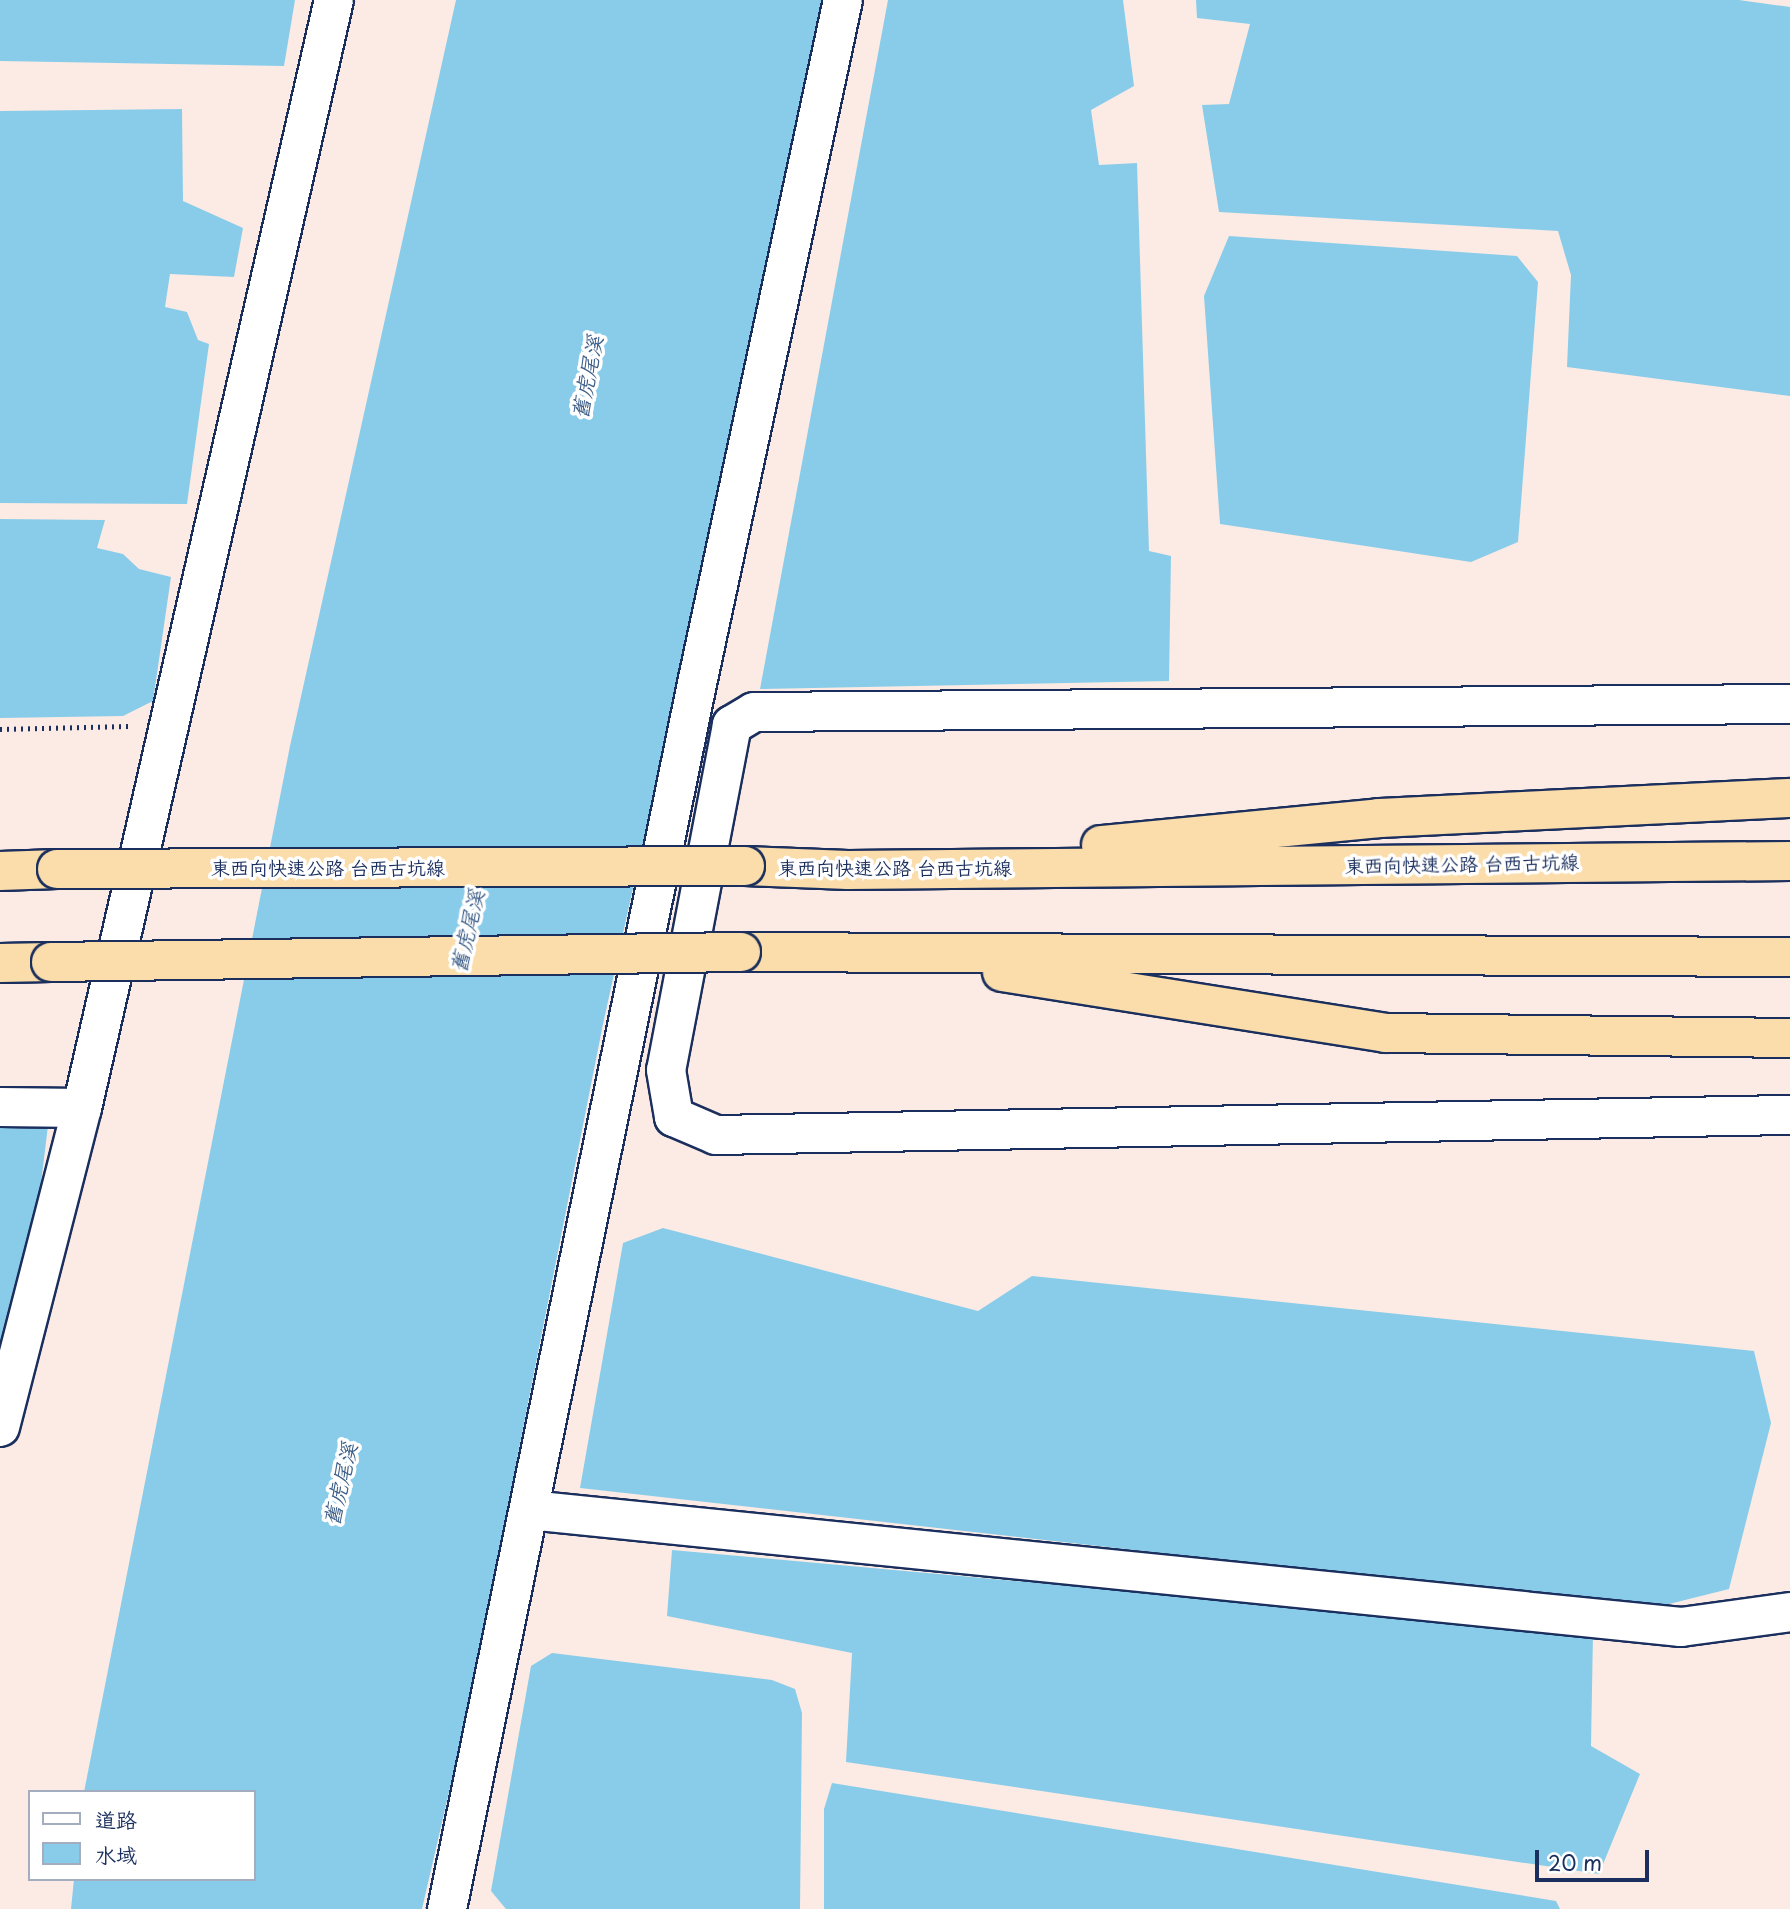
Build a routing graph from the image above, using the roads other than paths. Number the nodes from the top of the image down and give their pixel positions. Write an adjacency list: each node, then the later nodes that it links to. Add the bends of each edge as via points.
1 (334, 0): 13 (street)
2 (843, 0): 16 (street, via 698,678)
3 (1790, 704): 14 (street, via 754,712 732,724 666,1070 674,1117 716,1135)
4 (1790, 798): 6 (highway, via 1379,818)
5 (1790, 861): 6 (highway, 東西向快速公路 台西古坑線)
6 (848, 870): 7 (highway, 東西向快速公路 台西古坑線, bridge, via 745,866)
7 (0, 872)
8 (879, 952): 9 (highway); 10 (highway, bridge); 11 (highway, via 1385,1033)
9 (1790, 957)
10 (0, 963)
11 (1790, 1038)
12 (0, 1107): 13 (street)
13 (82, 1108): 15 (street)
14 (1790, 1115)
15 (0, 1427)
16 (529, 1510): 17 (street, via 1681,1627); 18 (street)
17 (1790, 1612)
18 (447, 1909)

